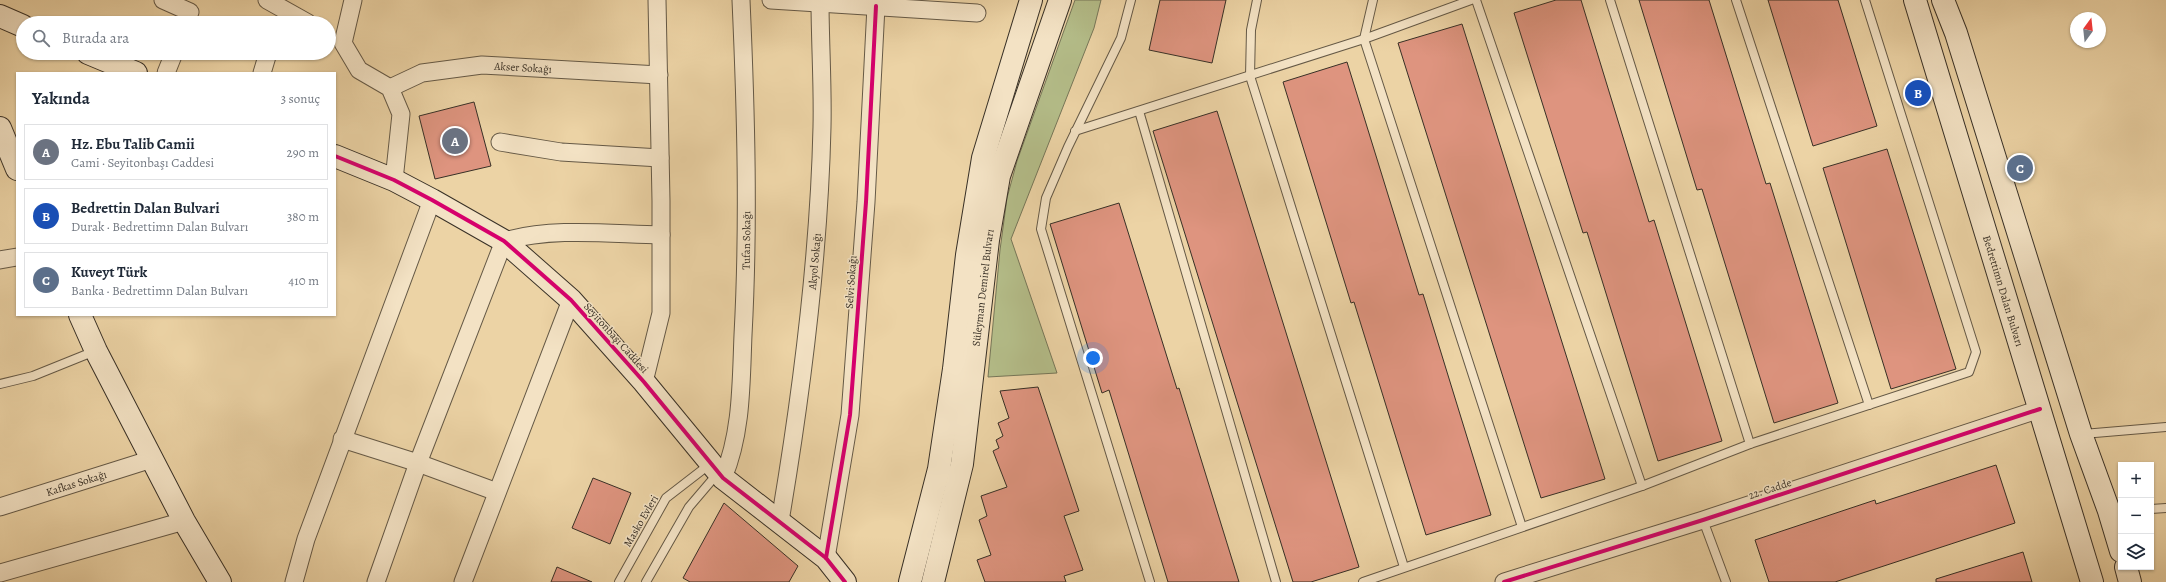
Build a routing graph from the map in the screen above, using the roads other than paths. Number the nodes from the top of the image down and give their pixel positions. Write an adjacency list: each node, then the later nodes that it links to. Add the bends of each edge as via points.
1 (163, 0): 22 (street)
2 (267, 0): 25 (street)
3 (353, 0): 28 (street)
4 (657, 0): 36 (street)
5 (741, 0): 65 (street, Tufan Sokağı, via 746,108 746,285 735,446)
6 (770, 0): 20 (street)
7 (1031, 0): 88 (main road, Süleyman Demirel Bulvarı, via 983,158 938,469)
8 (1060, 0): 89 (main road, Süleyman Demirel Bulvarı, via 999,176 988,240 962,464)
9 (1131, 0): 41 (lane, via 1121,38)
10 (1257, 0): 37 (lane, via 1251,30)
11 (1373, 0): 29 (lane)
12 (1471, 0): 29 (lane)
13 (1476, 0): 66 (lane)
14 (1610, 0): 62 (lane)
15 (1736, 0): 57 (lane)
16 (1865, 0): 57 (lane, via 1976,352 1969,372)
17 (1915, 0): 58 (main road, Bedrettimn Dalan Bulvarı)
18 (1943, 0): 27 (main road)
19 (1958, 0): 27 (main road, via 1952,13)
20 (820, 1): 21 (street); 74 (street, Akyol Sokağı, via 822,126 815,257 798,418)
21 (876, 6): 23 (street); 77 (street, Selvi Sokağı, via 866,202 850,415)
22 (190, 12)
23 (977, 13)
24 (0, 16): 26 (main road)
25 (281, 16)
26 (16, 23)
27 (1956, 33): 60 (main road)
28 (336, 39): 38 (street, via 359,70)
29 (1364, 39): 37 (lane); 75 (lane)
30 (105, 60): 33 (main road)
31 (171, 60): 34 (street)
32 (266, 60): 35 (street)
33 (134, 72)
34 (166, 72)
35 (262, 72)
36 (659, 75): 38 (street, Akser Sokağı, via 482,65 422,73); 44 (street)
37 (1250, 76): 39 (lane); 78 (lane)
38 (390, 88): 46 (street, via 401,114)
39 (1139, 111): 41 (lane); 91 (lane)
40 (0, 128): 45 (main road)
41 (1075, 131): 90 (lane, via 1046,198 1041,230)
42 (500, 142): 44 (street, via 561,152)
43 (336, 156): 46 (main road, Seyitonbaşı Caddesi)
44 (660, 158): 48 (street)
45 (16, 167)
46 (394, 180): 47 (main road, Seyitonbaşı Caddesi)
47 (432, 200): 49 (main road, Seyitonbaşı Caddesi); 61 (street)
48 (661, 236): 49 (street, via 574,233 526,235); 55 (street, via 661,313)
49 (504, 241): 52 (main road, Seyitonbaşı Caddesi); 64 (street)
50 (16, 257): 51 (street)
51 (0, 260)
52 (571, 300): 55 (main road, Seyitonbaşı Caddesi); 67 (street)
53 (80, 316): 54 (main road)
54 (96, 350): 56 (lane, via 33,376); 63 (main road)
55 (644, 382): 65 (main road, Seyitonbaşı Caddesi)
56 (0, 384)
57 (1869, 405): 62 (lane)
58 (2040, 409): 72 (street, 22. Cadde); 95 (main road, Bedrettimn Dalan Bulvarı)
59 (2166, 428): 60 (lane)
60 (2081, 434): 71 (main road)
61 (342, 439): 64 (street); 82 (street, via 306,539)
62 (1750, 444): 66 (lane)
63 (152, 459): 68 (street, Kafkas Sokağı); 73 (main road)
64 (418, 463): 67 (street); 83 (street)
65 (717, 471): 74 (main road, Seyitonbaşı Caddesi); 85 (lane, Masko Evleri, via 666,498); 86 (lane, via 689,507)
66 (1642, 486): 75 (lane)
67 (497, 492): 84 (street)
68 (0, 507)
69 (2166, 508): 70 (lane)
70 (2154, 509)
71 (2115, 511): 76 (main road)
72 (1703, 520): 93 (street, 22. Cadde); 94 (lane)
73 (184, 521): 80 (street); 81 (main road)
74 (780, 521): 77 (main road, Seyitonbaşı Caddesi)
75 (1522, 527): 78 (lane)
76 (2118, 534)
77 (826, 558): 87 (main road, Seyitonbaşı Caddesi)
78 (1404, 567): 92 (lane)
79 (2127, 570): 96 (main road)
80 (0, 573)
81 (220, 582)
82 (294, 582)
83 (376, 582)
84 (463, 582)
85 (619, 582)
86 (646, 582)
87 (845, 582)
88 (910, 582)
89 (933, 582)
90 (1150, 582)
91 (1276, 582)
92 (1363, 582)
93 (1505, 582)
94 (1726, 582)
95 (2092, 582)
96 (2130, 582)

